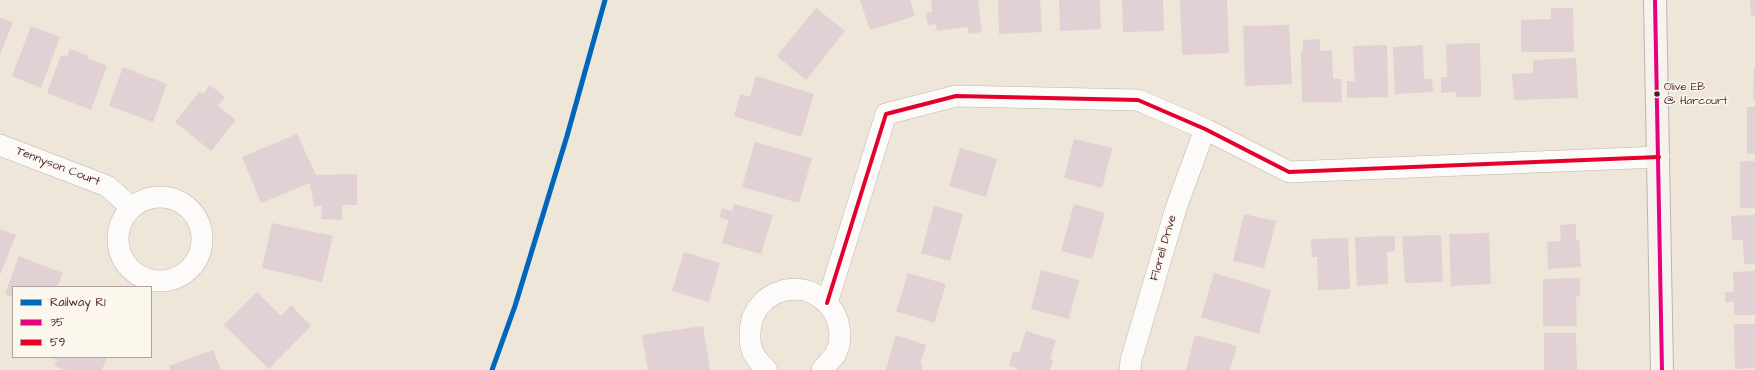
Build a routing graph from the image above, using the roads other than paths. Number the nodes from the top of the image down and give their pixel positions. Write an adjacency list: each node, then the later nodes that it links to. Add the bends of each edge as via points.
1 (1655, 0): 4 (main road)
2 (1205, 129): 4 (street, via 1289,172); 6 (street, via 1138,100 956,96 886,114); 9 (street, Florell Drive, via 1176,208)
3 (0, 145): 5 (street, Tennyson Court, via 107,186)
4 (1659, 157): 10 (main road)
5 (132, 208): 5 (street, via 123,220 118,234 120,251 126,264 137,274 156,282 171,281 191,268 200,256 203,235 199,221 190,209 182,203 161,197 144,200)
6 (827, 303): 7 (street, via 808,291 797,289 774,294 765,300 754,314 750,342 753,353); 8 (street, via 834,312 840,334 835,355)
7 (767, 370)
8 (822, 370)
9 (1130, 370)
10 (1662, 370)

